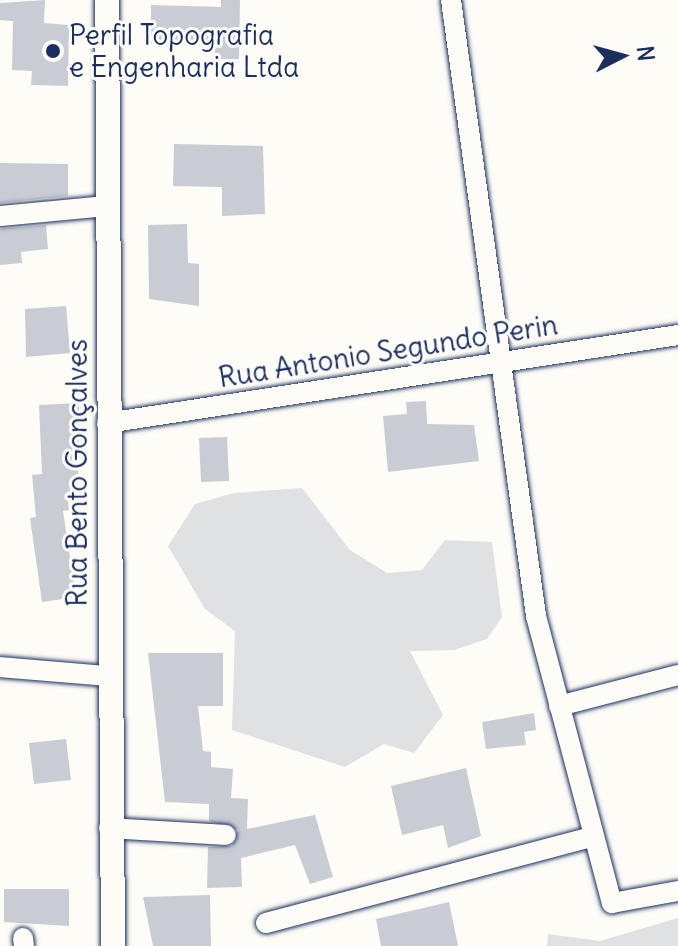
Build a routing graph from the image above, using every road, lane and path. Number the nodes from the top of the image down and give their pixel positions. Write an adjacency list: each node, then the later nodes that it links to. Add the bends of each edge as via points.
1 (107, 0): 3 (street, Rua Bento Gonçalves)
2 (451, 0): 6 (street)
3 (105, 206): 4 (street); 7 (street, Rua Bento Gonçalves)
4 (0, 216)
5 (678, 335): 6 (street, Rua Antonio Segundo Perin)
6 (500, 361): 7 (street, Rua Antonio Segundo Perin); 11 (street, via 536,616)
7 (107, 423): 10 (street, Rua Bento Gonçalves)
8 (0, 667): 10 (street)
9 (678, 675): 11 (street)
10 (108, 676): 12 (street, Rua Bento Gonçalves)
11 (559, 706): 14 (street)
12 (109, 828): 13 (street); 17 (street, Rua Bento Gonçalves)
13 (226, 835)
14 (592, 837): 15 (street, via 612,903); 16 (street)
15 (678, 891)
16 (266, 923)
17 (113, 946)

